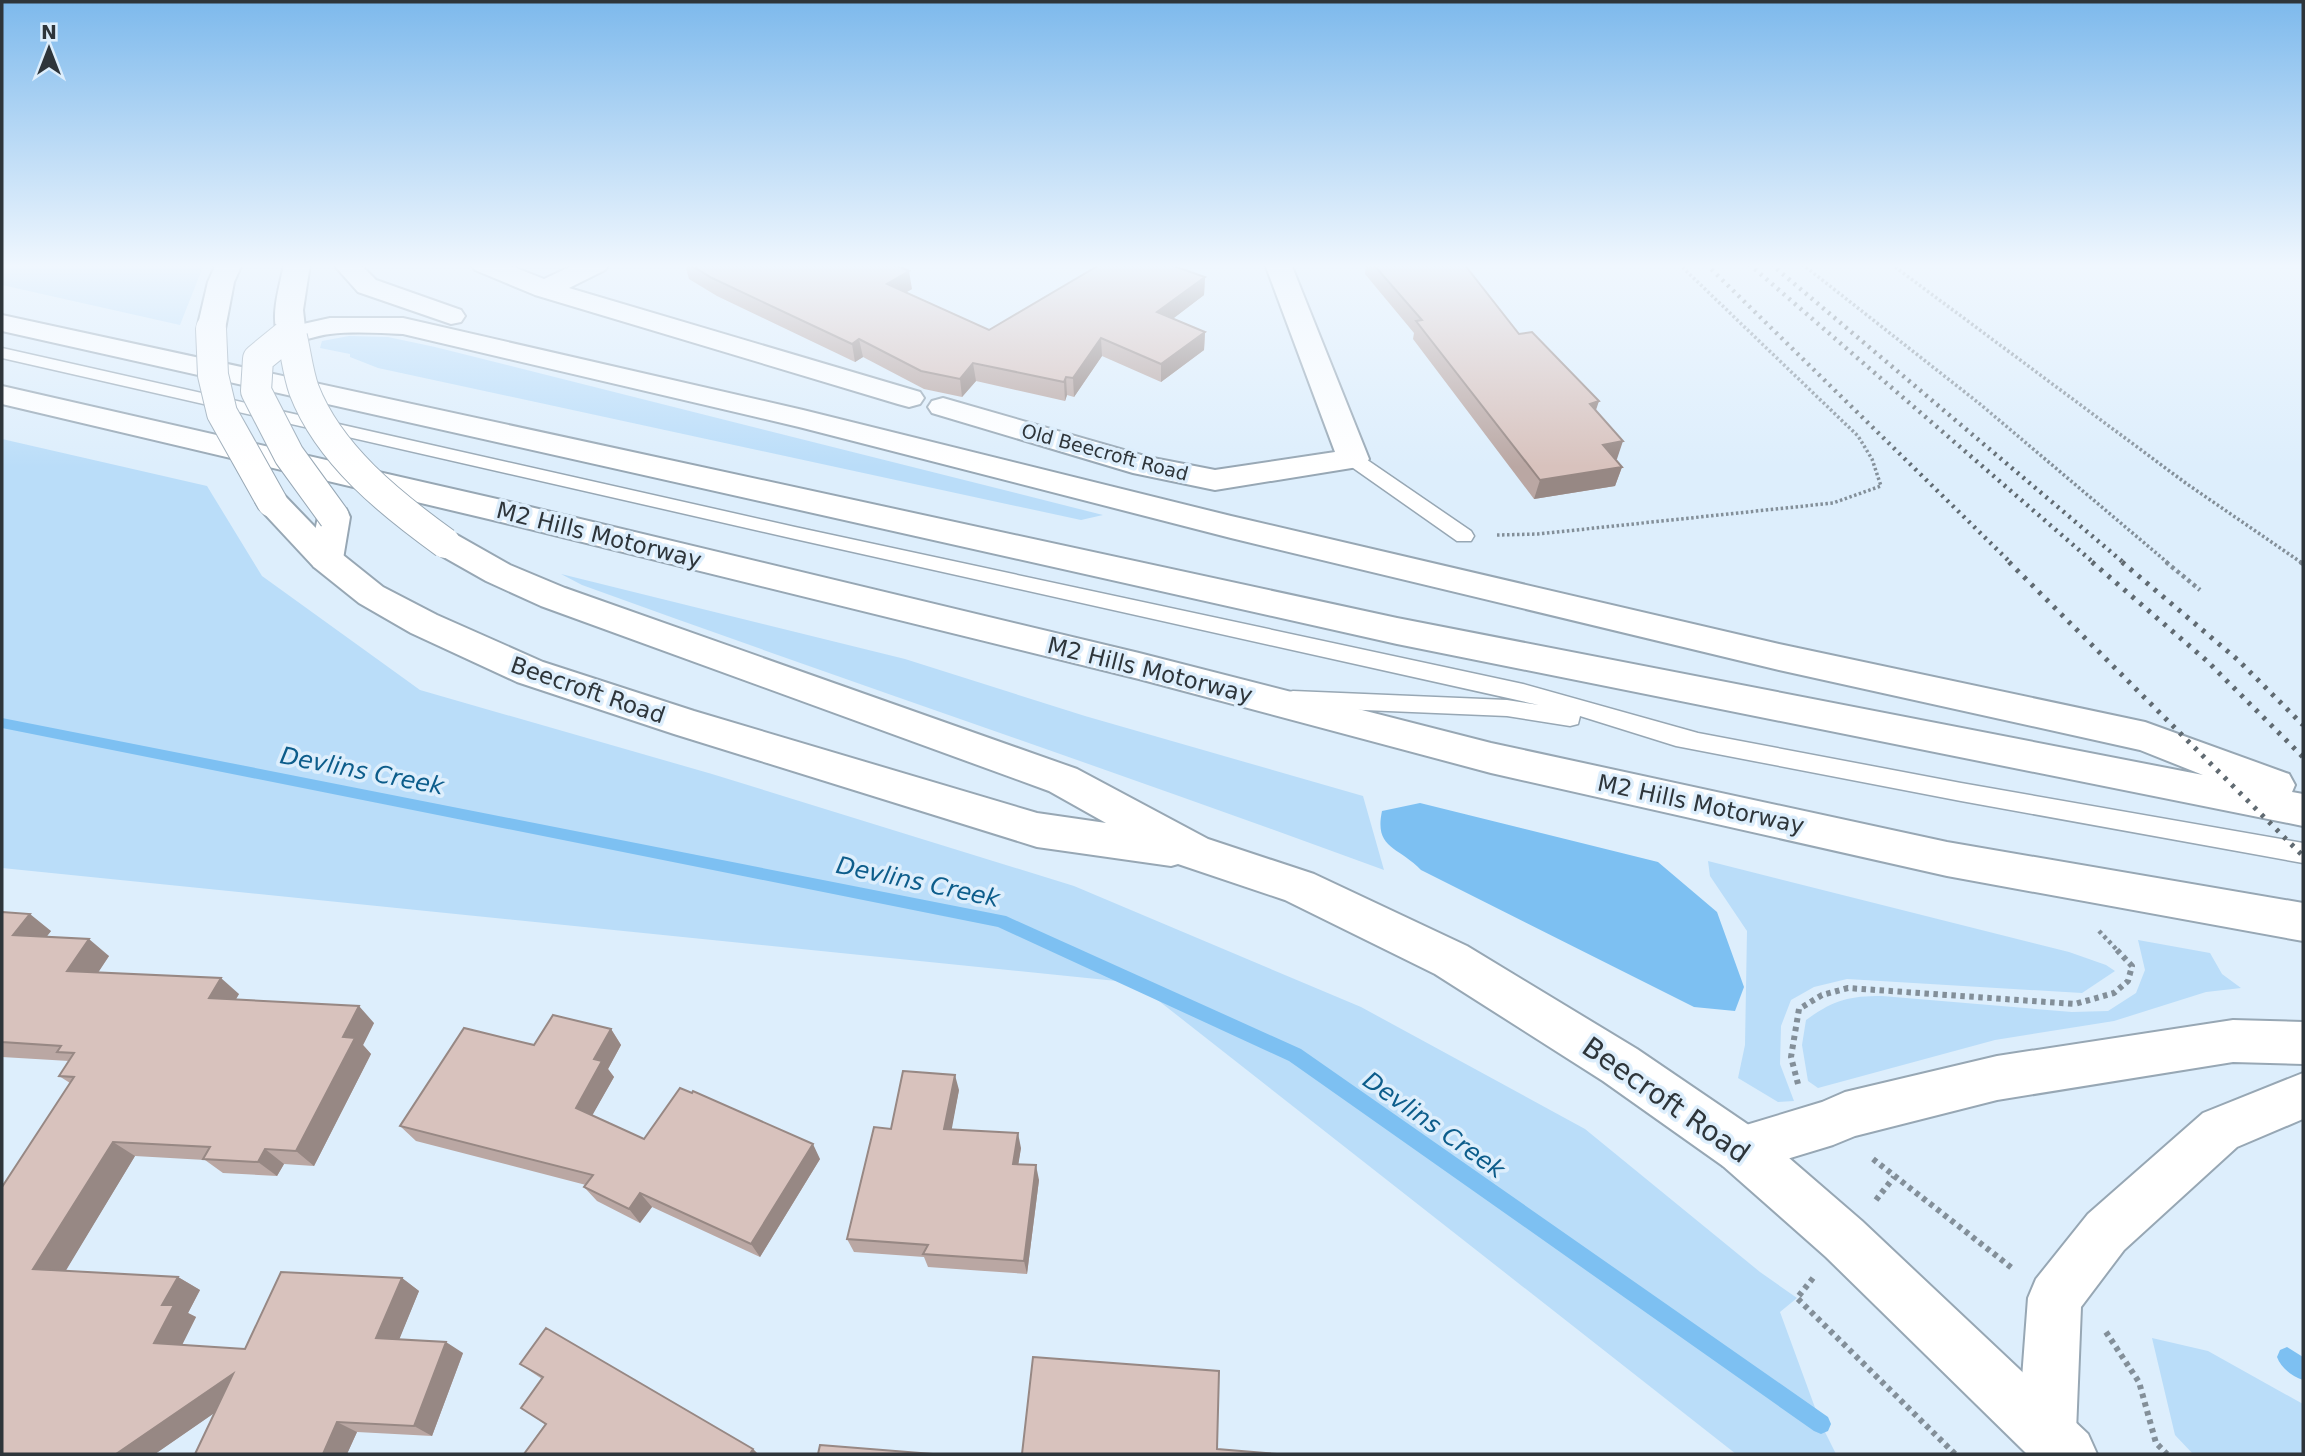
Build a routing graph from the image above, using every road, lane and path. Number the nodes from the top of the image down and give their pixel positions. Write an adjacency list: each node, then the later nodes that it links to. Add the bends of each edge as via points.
1 (43, 332): 26 (main road, via 1397,631)
2 (211, 332): 20 (main road, Beecroft Road, bridge, via 213,375 222,412 272,502)
3 (290, 332): 12 (main road, Beecroft Road)
4 (309, 332): 12 (main road)
5 (429, 332): 17 (main road)
6 (509, 332): 17 (main road, via 757,400)
7 (690, 332): 15 (main road)
8 (1304, 332): 18 (main road)
9 (1750, 332): 19 (path, via 1858,436 1872,458 1881,486 1833,503 1538,534)
10 (1888, 332): 22 (path)
11 (1982, 332): 21 (path)
12 (290, 336): 20 (main road, bridge, via 258,359 256,391 289,455 334,517); 27 (main road, Beecroft Road, bridge, via 307,398 350,464 445,543 553,597 1063,780)
13 (2, 354): 24 (lane, via 1523,692)
14 (2, 395): 23 (main road, M2 Hills Motorway, via 497,510)
15 (909, 397)
16 (943, 407): 18 (main road, Old Beecroft Road, via 1144,466 1215,480)
17 (803, 419): 25 (main road, via 1512,594 2145,737)
18 (1353, 459): 19 (lane)
19 (1464, 536)
20 (326, 559): 27 (main road, Beecroft Road, via 370,595 530,672 1037,830)
21 (2303, 564)
22 (2200, 590)
23 (1259, 698): 24 (lane, via 1507,708); 29 (main road, M2 Hills Motorway, via 1491,758)
24 (1691, 739): 28 (lane)
25 (2303, 795)
26 (2303, 810)
27 (1194, 852): 34 (main road, Beecroft Road, via 1300,887 1451,960 1620,1065)
28 (2303, 853)
29 (2051, 880): 30 (main road, M2 Hills Motorway); 32 (path, via 2132,966 2128,981 2114,993 2074,1004 1848,988 1822,995 1799,1009 1790,1040 1792,1073)
30 (2303, 922)
31 (2303, 1043): 34 (main road, via 2233,1041 1997,1078 1845,1115)
32 (1802, 1094)
33 (2303, 1096): 39 (main road, via 2220,1130 2106,1232 2055,1298)
34 (1741, 1149): 39 (main road, Beecroft Road, via 1844,1239)
35 (1894, 1177): 36 (path)
36 (2015, 1270)
37 (1797, 1298): 40 (path)
38 (2110, 1335): 41 (path, via 2139,1382 2156,1443)
39 (2058, 1443)
40 (1955, 1454)
41 (2167, 1454)

